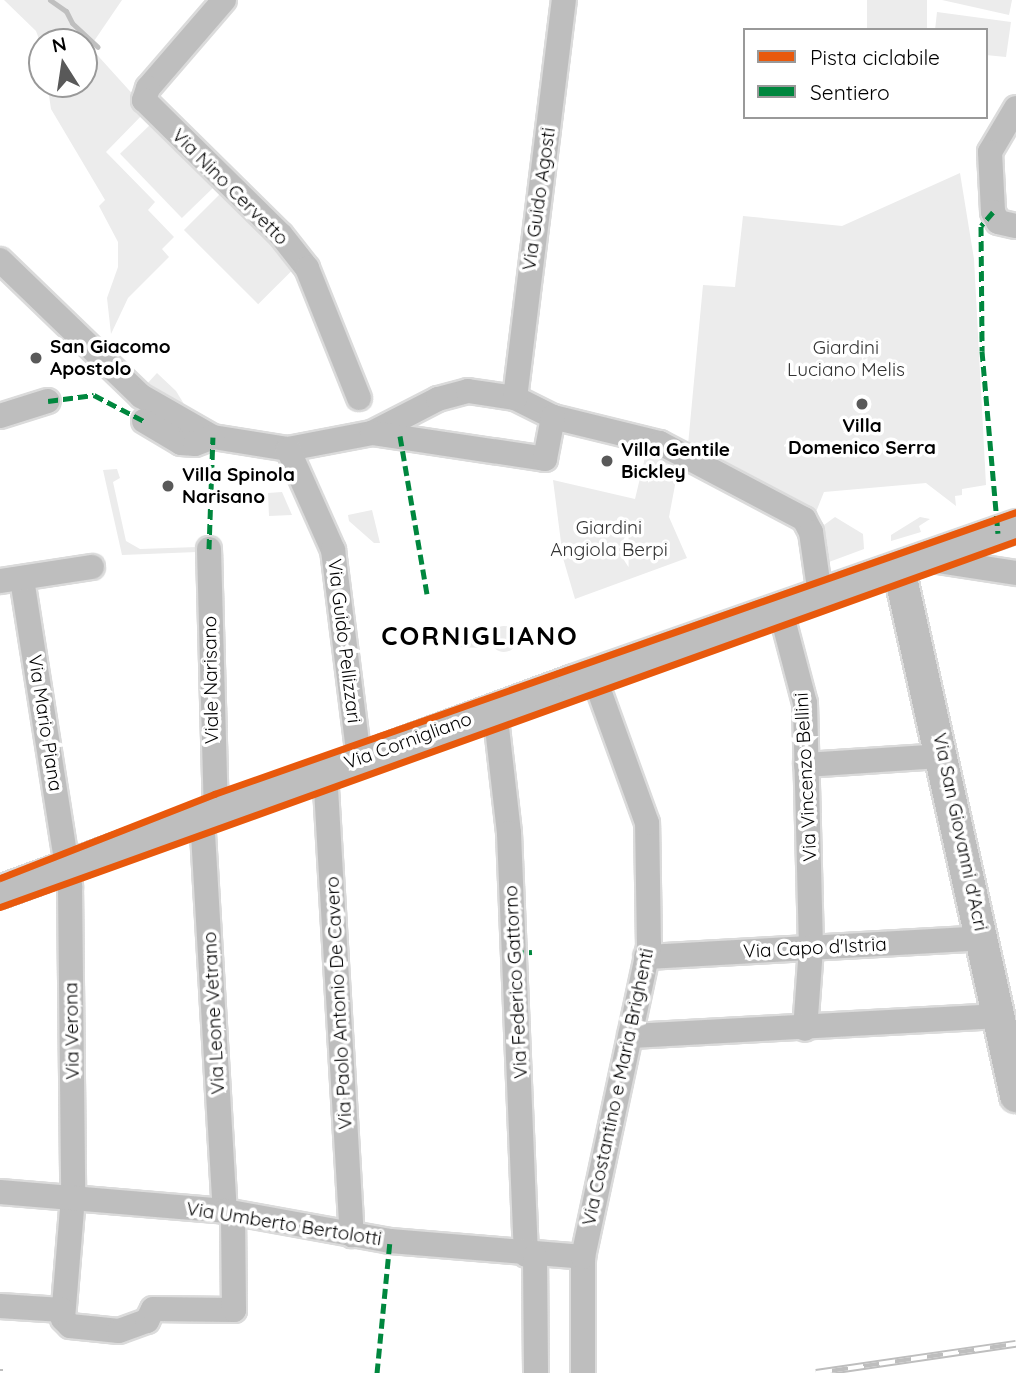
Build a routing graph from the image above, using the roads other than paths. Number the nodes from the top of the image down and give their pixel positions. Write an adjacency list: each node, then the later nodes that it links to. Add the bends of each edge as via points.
1 (224, 0): 6 (street, Via Nino Cervetto, via 148,88 144,100 281,235 307,268)
2 (564, 0): 7 (street, Via Guido Agosti)
3 (1016, 108): 4 (street, via 990,152 993,212 998,222)
4 (1016, 226)
5 (0, 260): 13 (street, via 141,396)
6 (359, 398)
7 (515, 398): 10 (street); 12 (street, via 468,391 438,399)
8 (48, 401): 9 (street)
9 (0, 416)
10 (553, 417): 12 (street, via 545,459); 21 (street, via 660,443 804,519 811,532)
11 (144, 422): 13 (street, via 181,443)
12 (372, 433): 14 (street)
13 (214, 437): 14 (street)
14 (288, 449): 26 (street, Via Guido Pellizzari, via 333,550)
15 (1016, 526): 17 (main road, Via Cornigliano)
16 (209, 549): 29 (street, Viale Narisano)
17 (912, 564): 19 (street); 21 (main road, Via Cornigliano); 25 (main road, Via San Giovanni d'Acri)
18 (92, 567): 20 (street)
19 (1016, 573)
20 (11, 580): 30 (street, Via Mario Piana)
21 (820, 595): 22 (main road, Via Cornigliano)
22 (780, 608): 23 (main road, Via Cornigliano); 27 (street, Via Vincenzo Bellini, via 805,703)
23 (593, 674): 24 (main road, Via Cornigliano); 34 (street, Via Costantino e Maria Brighenti, via 648,823)
24 (495, 710): 26 (main road, Via Cornigliano); 43 (street, Via Federico Gattorno, via 509,833)
25 (943, 756): 27 (street); 32 (main road, Via San Giovanni d'Acri)
26 (359, 758): 28 (main road, Via Cornigliano)
27 (806, 765): 33 (street, Via Vincenzo Bellini)
28 (325, 771): 29 (main road, Via Cornigliano); 42 (street, Via Paolo Antonio De Cavero)
29 (209, 813): 30 (main road, Via Cornigliano); 41 (street, Via Leone Vetrano)
30 (68, 866): 31 (main road, Via Cornigliano); 40 (street, Via Verona)
31 (0, 892)
32 (983, 938): 33 (street, Via Capo d'Istria); 35 (main road, Via San Giovanni d'Acri)
33 (811, 948): 34 (street, Via Capo d'Istria); 36 (street, Via Vincenzo Bellini)
34 (646, 957): 37 (street, Via Costantino e Maria Brighenti)
35 (996, 1016): 36 (street); 38 (main road, Via San Giovanni d'Acri)
36 (805, 1029): 37 (street)
37 (630, 1036): 44 (street, Via Costantino e Maria Brighenti)
38 (1016, 1096)
39 (0, 1192): 40 (street, Via Umberto Bertolotti)
40 (73, 1197): 41 (street, Via Umberto Bertolotti); 46 (street, Via Verona)
41 (229, 1212): 42 (street, Via Umberto Bertolotti); 46 (street, Via Leone Vetrano, via 233,1310 153,1309 148,1321 119,1331 69,1326)
42 (352, 1235): 43 (street, Via Umberto Bertolotti)
43 (531, 1255): 44 (street, Via Umberto Bertolotti); 47 (street, Via Federico Gattorno)
44 (583, 1257): 48 (street, Via Costantino e Maria Brighenti)
45 (0, 1306): 46 (street)
46 (62, 1310)
47 (536, 1373)
48 (583, 1373)

